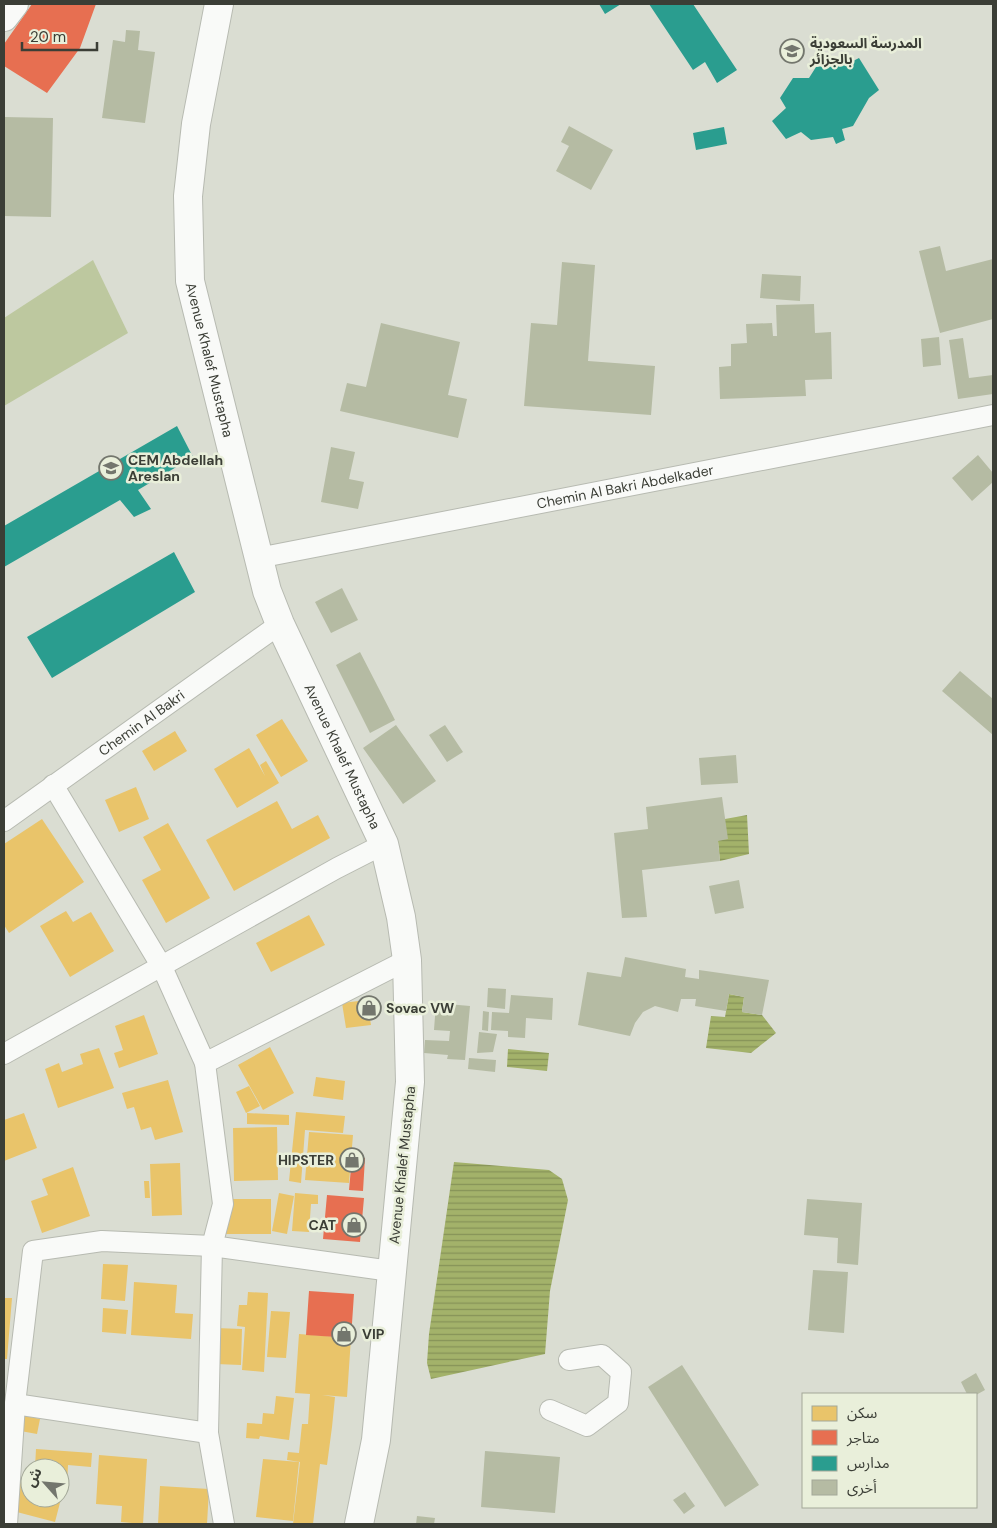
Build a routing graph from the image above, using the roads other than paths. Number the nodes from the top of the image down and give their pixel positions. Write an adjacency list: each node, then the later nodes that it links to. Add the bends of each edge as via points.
1 (14, 4): 3 (main road)
2 (219, 4): 5 (main road, Avenue Khalef Mustapha, via 196,124 188,196 190,281)
3 (4, 17)
4 (993, 415): 5 (street, Chemin Al Bakri Abdelkader)
5 (258, 558): 6 (main road, Avenue Khalef Mustapha, via 266,591)
6 (280, 624): 7 (street, Chemin Al Bakri); 9 (main road, Avenue Khalef Mustapha)
7 (53, 786): 8 (street, Chemin Al Bakri); 11 (street)
8 (4, 821)
9 (384, 844): 10 (main road, Avenue Khalef Mustapha); 11 (street)
10 (407, 960): 13 (street); 15 (main road, Avenue Khalef Mustapha, via 410,1082)
11 (162, 967): 12 (street); 13 (street)
12 (4, 1054)
13 (205, 1063): 14 (street, via 224,1204)
14 (212, 1246): 15 (street); 17 (street, via 102,1241 33,1251); 19 (street)
15 (391, 1271): 22 (main road, Avenue Khalef Mustapha, via 376,1440)
16 (569, 1360): 18 (street, via 602,1355 621,1372 618,1403 587,1426)
17 (15, 1404): 19 (street); 20 (street)
18 (550, 1410)
19 (208, 1433): 21 (street)
20 (7, 1524)
21 (224, 1524)
22 (359, 1524)

